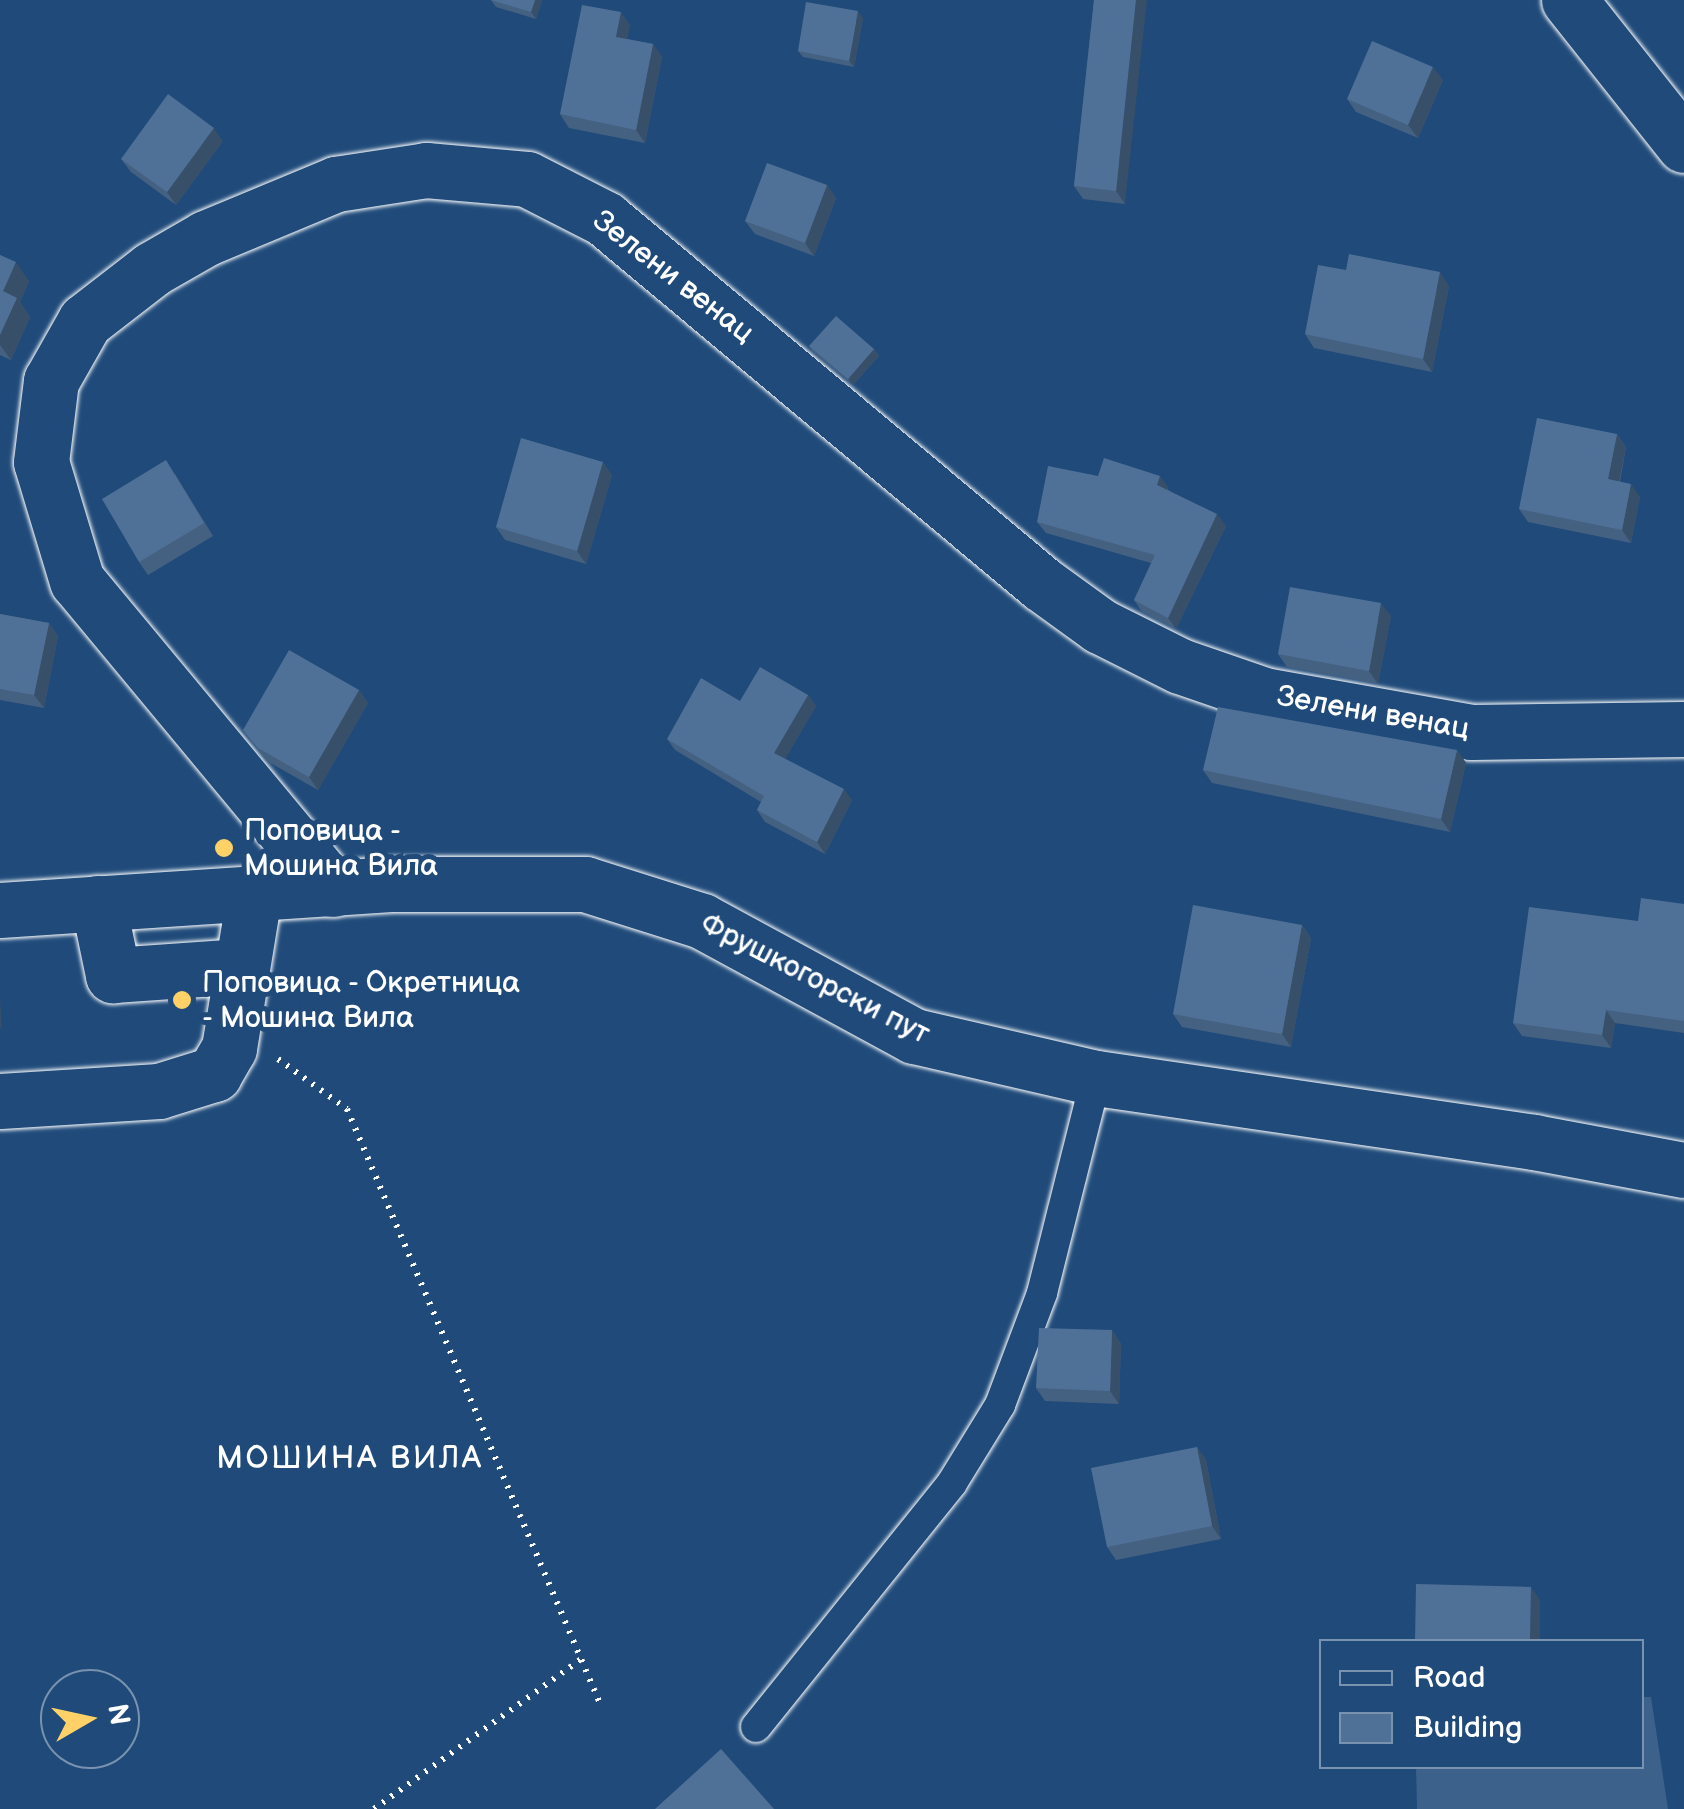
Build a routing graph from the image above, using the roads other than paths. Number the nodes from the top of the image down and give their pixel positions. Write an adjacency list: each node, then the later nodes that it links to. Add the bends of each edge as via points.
1 (1568, 0): 2 (street)
2 (1684, 145)
3 (1684, 730): 4 (street, Зелени венац, via 1472,732 1264,695 1180,666 1100,626 1042,584 605,218 527,179 426,170 336,184 192,245 85,322 51,381 40,462 78,582)
4 (333, 888): 5 (street, Фрушкогорски пут); 9 (street, Фрушкогорски пут, via 584,884 702,921 914,1036)
5 (254, 894): 6 (street, Фрушкогорски пут); 8 (street)
6 (98, 903): 7 (street, Фрушкогорски пут); 8 (street, via 113,975)
7 (0, 910)
8 (242, 966): 10 (street, via 229,1048 214,1074 159,1091)
9 (1096, 1078): 11 (street, Фрушкогорски пут); 12 (lane, via 1042,1293 1000,1405 952,1484)
10 (0, 1101)
11 (1684, 1170)
12 (756, 1727)

